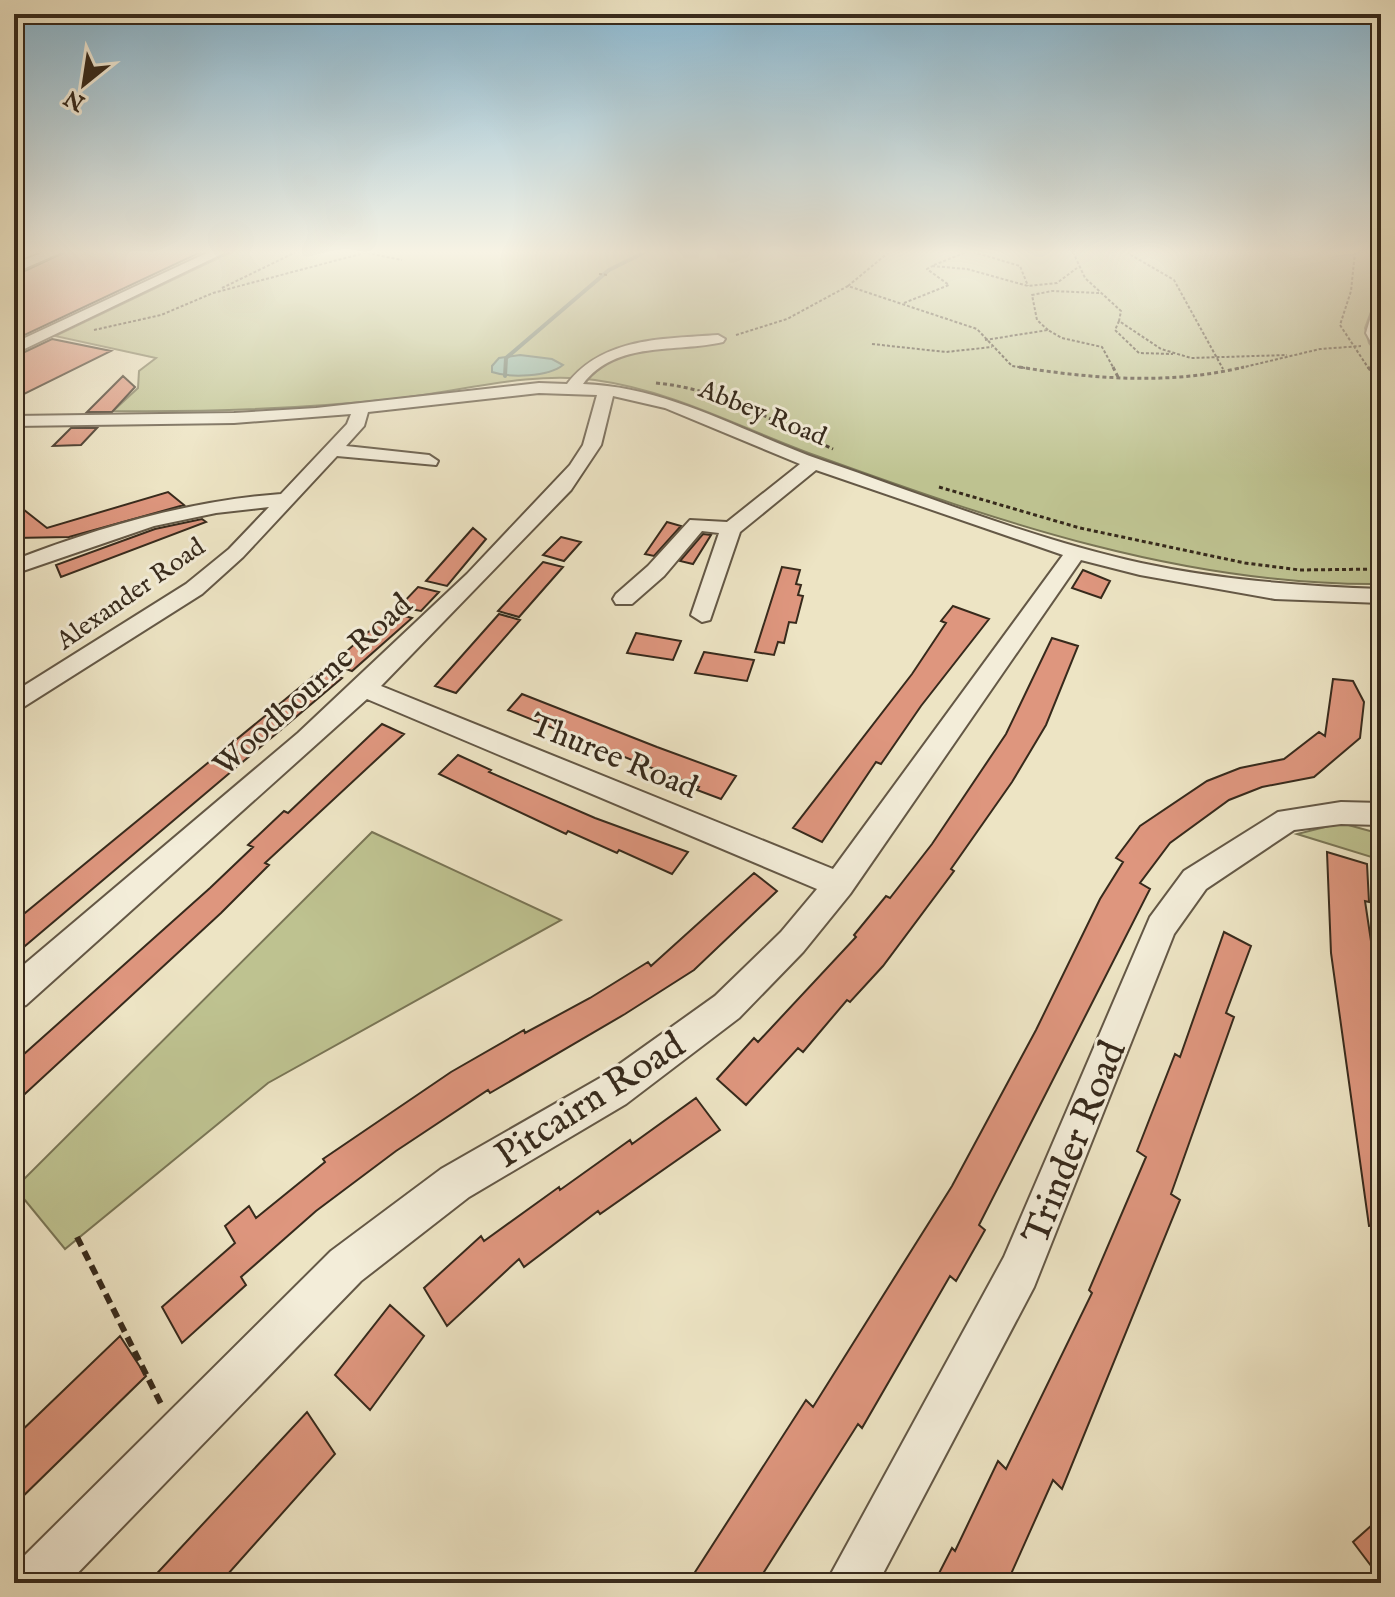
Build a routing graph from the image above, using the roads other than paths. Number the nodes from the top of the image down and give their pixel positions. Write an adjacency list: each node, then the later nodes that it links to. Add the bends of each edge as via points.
1 (62, 327): 3 (street)
2 (718, 339): 4 (street, via 618,353)
3 (14, 349)
4 (573, 387): 5 (street, Abbey Road); 6 (street, Abbey Road)
5 (608, 390): 10 (street, Abbey Road, via 670,404); 18 (street, Woodbourne Road, via 599,405 591,449 573,474)
6 (361, 409): 7 (street, Abbey Road, via 234,418); 8 (street, Alexander Road, via 360,419)
7 (14, 421)
8 (332, 450): 9 (street); 11 (street, Alexander Road)
9 (429, 461)
10 (813, 463): 12 (street); 13 (street, Abbey Road)
11 (286, 500): 14 (street, via 202,509); 19 (street, Alexander Road, via 194,589)
12 (731, 529): 16 (street, via 697,524); 17 (street)
13 (1076, 552): 15 (street, Abbey Road, via 1140,569 1275,592); 21 (street, Pitcairn Road)
14 (14, 568)
15 (1381, 596)
16 (624, 599)
17 (702, 615)
18 (363, 688): 21 (street, Thuree Road); 22 (street, Woodbourne Road)
19 (14, 704)
20 (1381, 814): 24 (street, Trinder Road, via 1288,820 1195,880 1161,927 1019,1272)
21 (839, 885): 23 (street, Pitcairn Road, via 727,1007 613,1091 455,1183 346,1266)
22 (14, 994)
23 (33, 1583)
24 (851, 1583)

